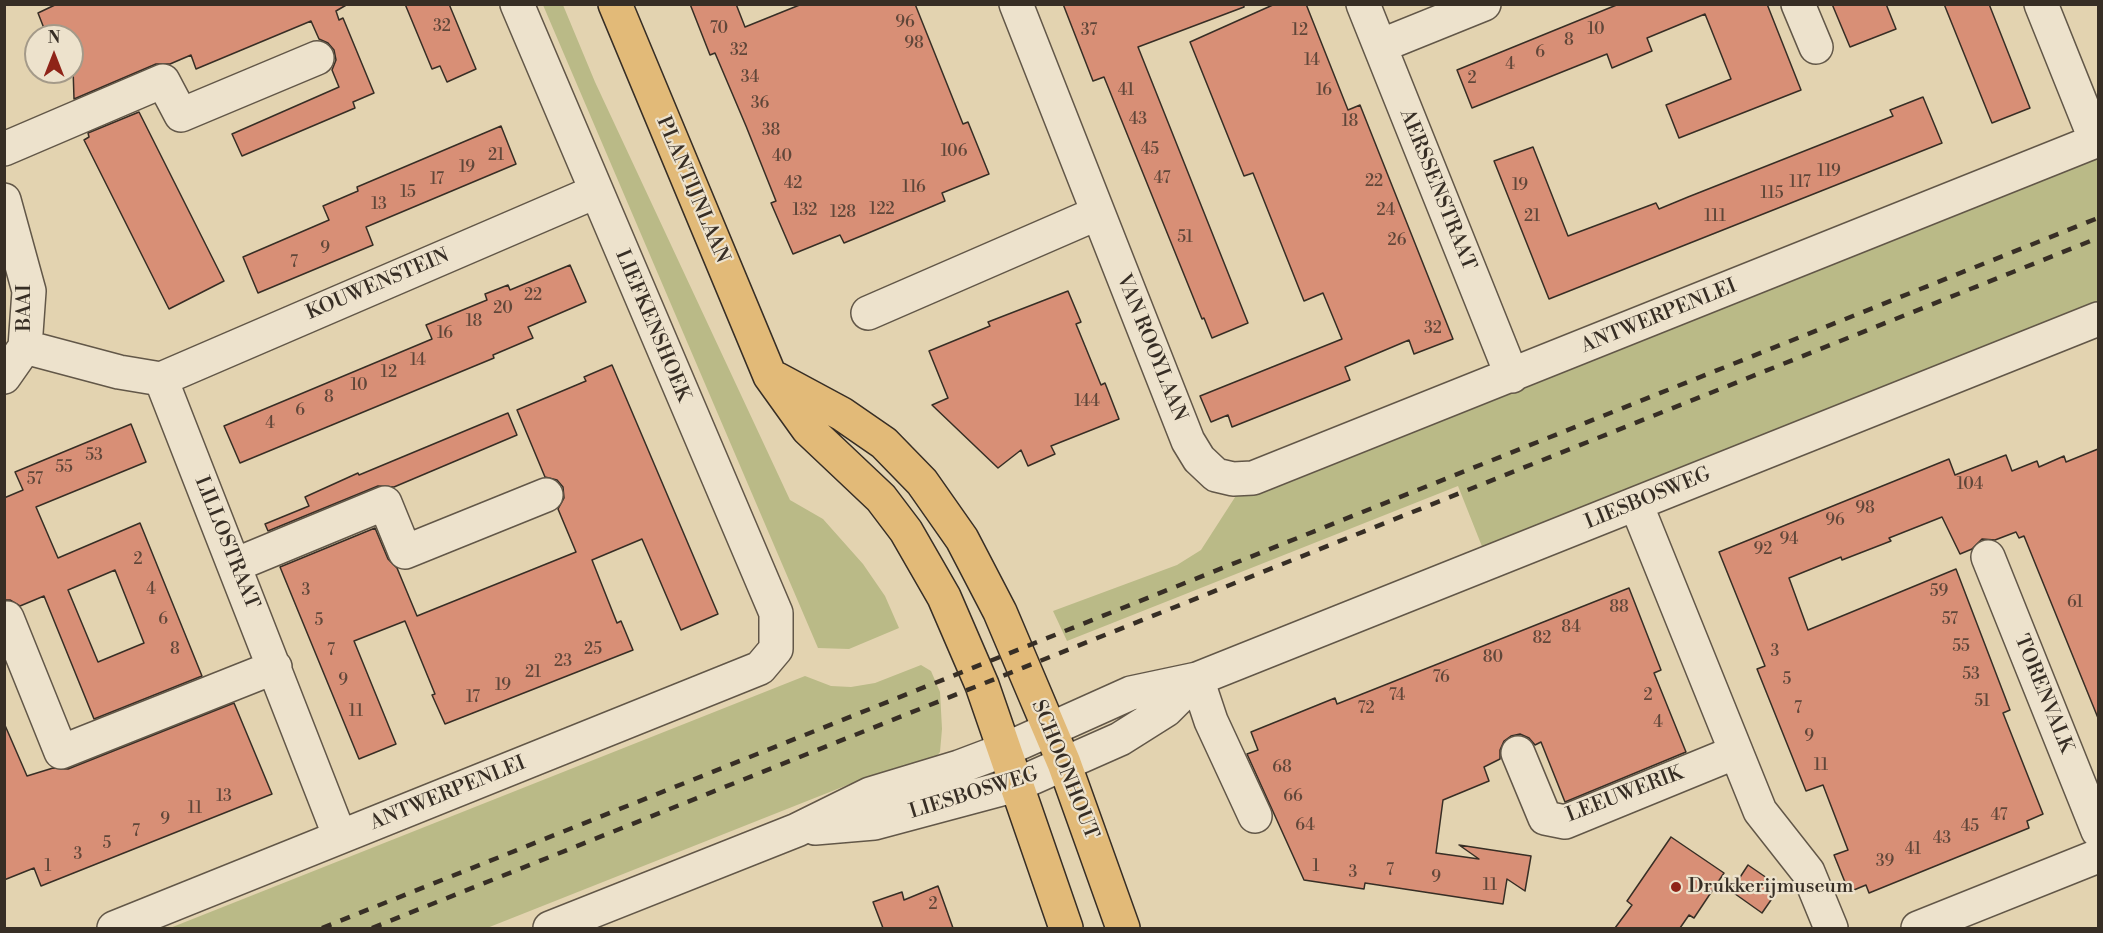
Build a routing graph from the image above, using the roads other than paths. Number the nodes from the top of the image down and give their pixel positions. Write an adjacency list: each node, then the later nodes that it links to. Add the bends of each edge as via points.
1 (517, 4): 13 (street, LIEFKENSHOEK)
2 (615, 4): 20 (main road, PLANTIJNLAAN)
3 (1016, 4): 15 (street, VAN ROOYLAAN)
4 (1363, 4): 8 (street, AERSSENSTRAAT)
5 (1484, 4): 8 (street)
6 (1798, 4): 9 (street)
7 (2041, 4): 11 (street)
8 (1380, 46): 21 (street, AERSSENSTRAAT)
9 (1816, 48)
10 (317, 58): 12 (street, via 181,115 163,81)
11 (2097, 140): 21 (street, ANTWERPENLEI)
12 (4, 149)
13 (595, 192): 22 (street, KOUWENSTEIN); 29 (street, LIEFKENSHOEK, via 776,613)
14 (4, 200): 18 (street, BAAI, via 29,291)
15 (1098, 213): 16 (street); 23 (street, VAN ROOYLAAN, via 1188,441)
16 (868, 313)
17 (2098, 319): 25 (street, LIESBOSWEG)
18 (25, 347): 19 (street, BAAI); 22 (street)
19 (4, 376)
20 (770, 376): 32 (main road, SCHOONHOUT, via 842,414 884,443 922,482 962,539 1000,612); 33 (main road, PLANTIJNLAAN, via 808,429 881,498 906,531 945,597)
21 (1512, 376): 23 (street, ANTWERPENLEI, via 1253,478)
22 (161, 380): 27 (street, LILLOSTRAAT)
23 (1216, 475)
24 (546, 495): 27 (street, via 405,552 385,503)
25 (1636, 504): 31 (street, LIESBOSWEG); 34 (street)
26 (1988, 557): 40 (street, TORENVALK)
27 (235, 565): 30 (street, LILLOSTRAAT)
28 (7, 618): 30 (street, via 61,752)
29 (776, 649): 41 (street, ANTWERPENLEI, via 760,668)
30 (275, 667): 41 (street, LILLOSTRAAT)
31 (1197, 679): 32 (street, LIESBOSWEG, via 1131,693); 36 (street, LIESBOSWEG, via 1157,716 1120,739); 38 (street)
32 (1049, 730): 33 (street, LIESBOSWEG); 36 (main road, SCHOONHOUT)
33 (1004, 750): 37 (main road); 39 (street, LIESBOSWEG, via 870,794)
34 (1736, 752): 35 (street, LEEUWERIK, via 1565,822 1545,818); 48 (street, via 1760,811 1808,872)
35 (1518, 753)
36 (1064, 763): 37 (street, LIESBOSWEG); 47 (main road, SCHOONHOUT)
37 (1016, 785): 39 (street, LIESBOSWEG, via 874,824); 46 (main road)
38 (1255, 816)
39 (797, 830): 43 (street, LIESBOSWEG)
40 (2098, 831)
41 (340, 837): 44 (street, ANTWERPENLEI)
42 (2098, 856): 49 (street)
43 (585, 922): 45 (street, LIESBOSWEG)
44 (114, 928)
45 (550, 928)
46 (1066, 928)
47 (1123, 928)
48 (1831, 928)
49 (1918, 928)

